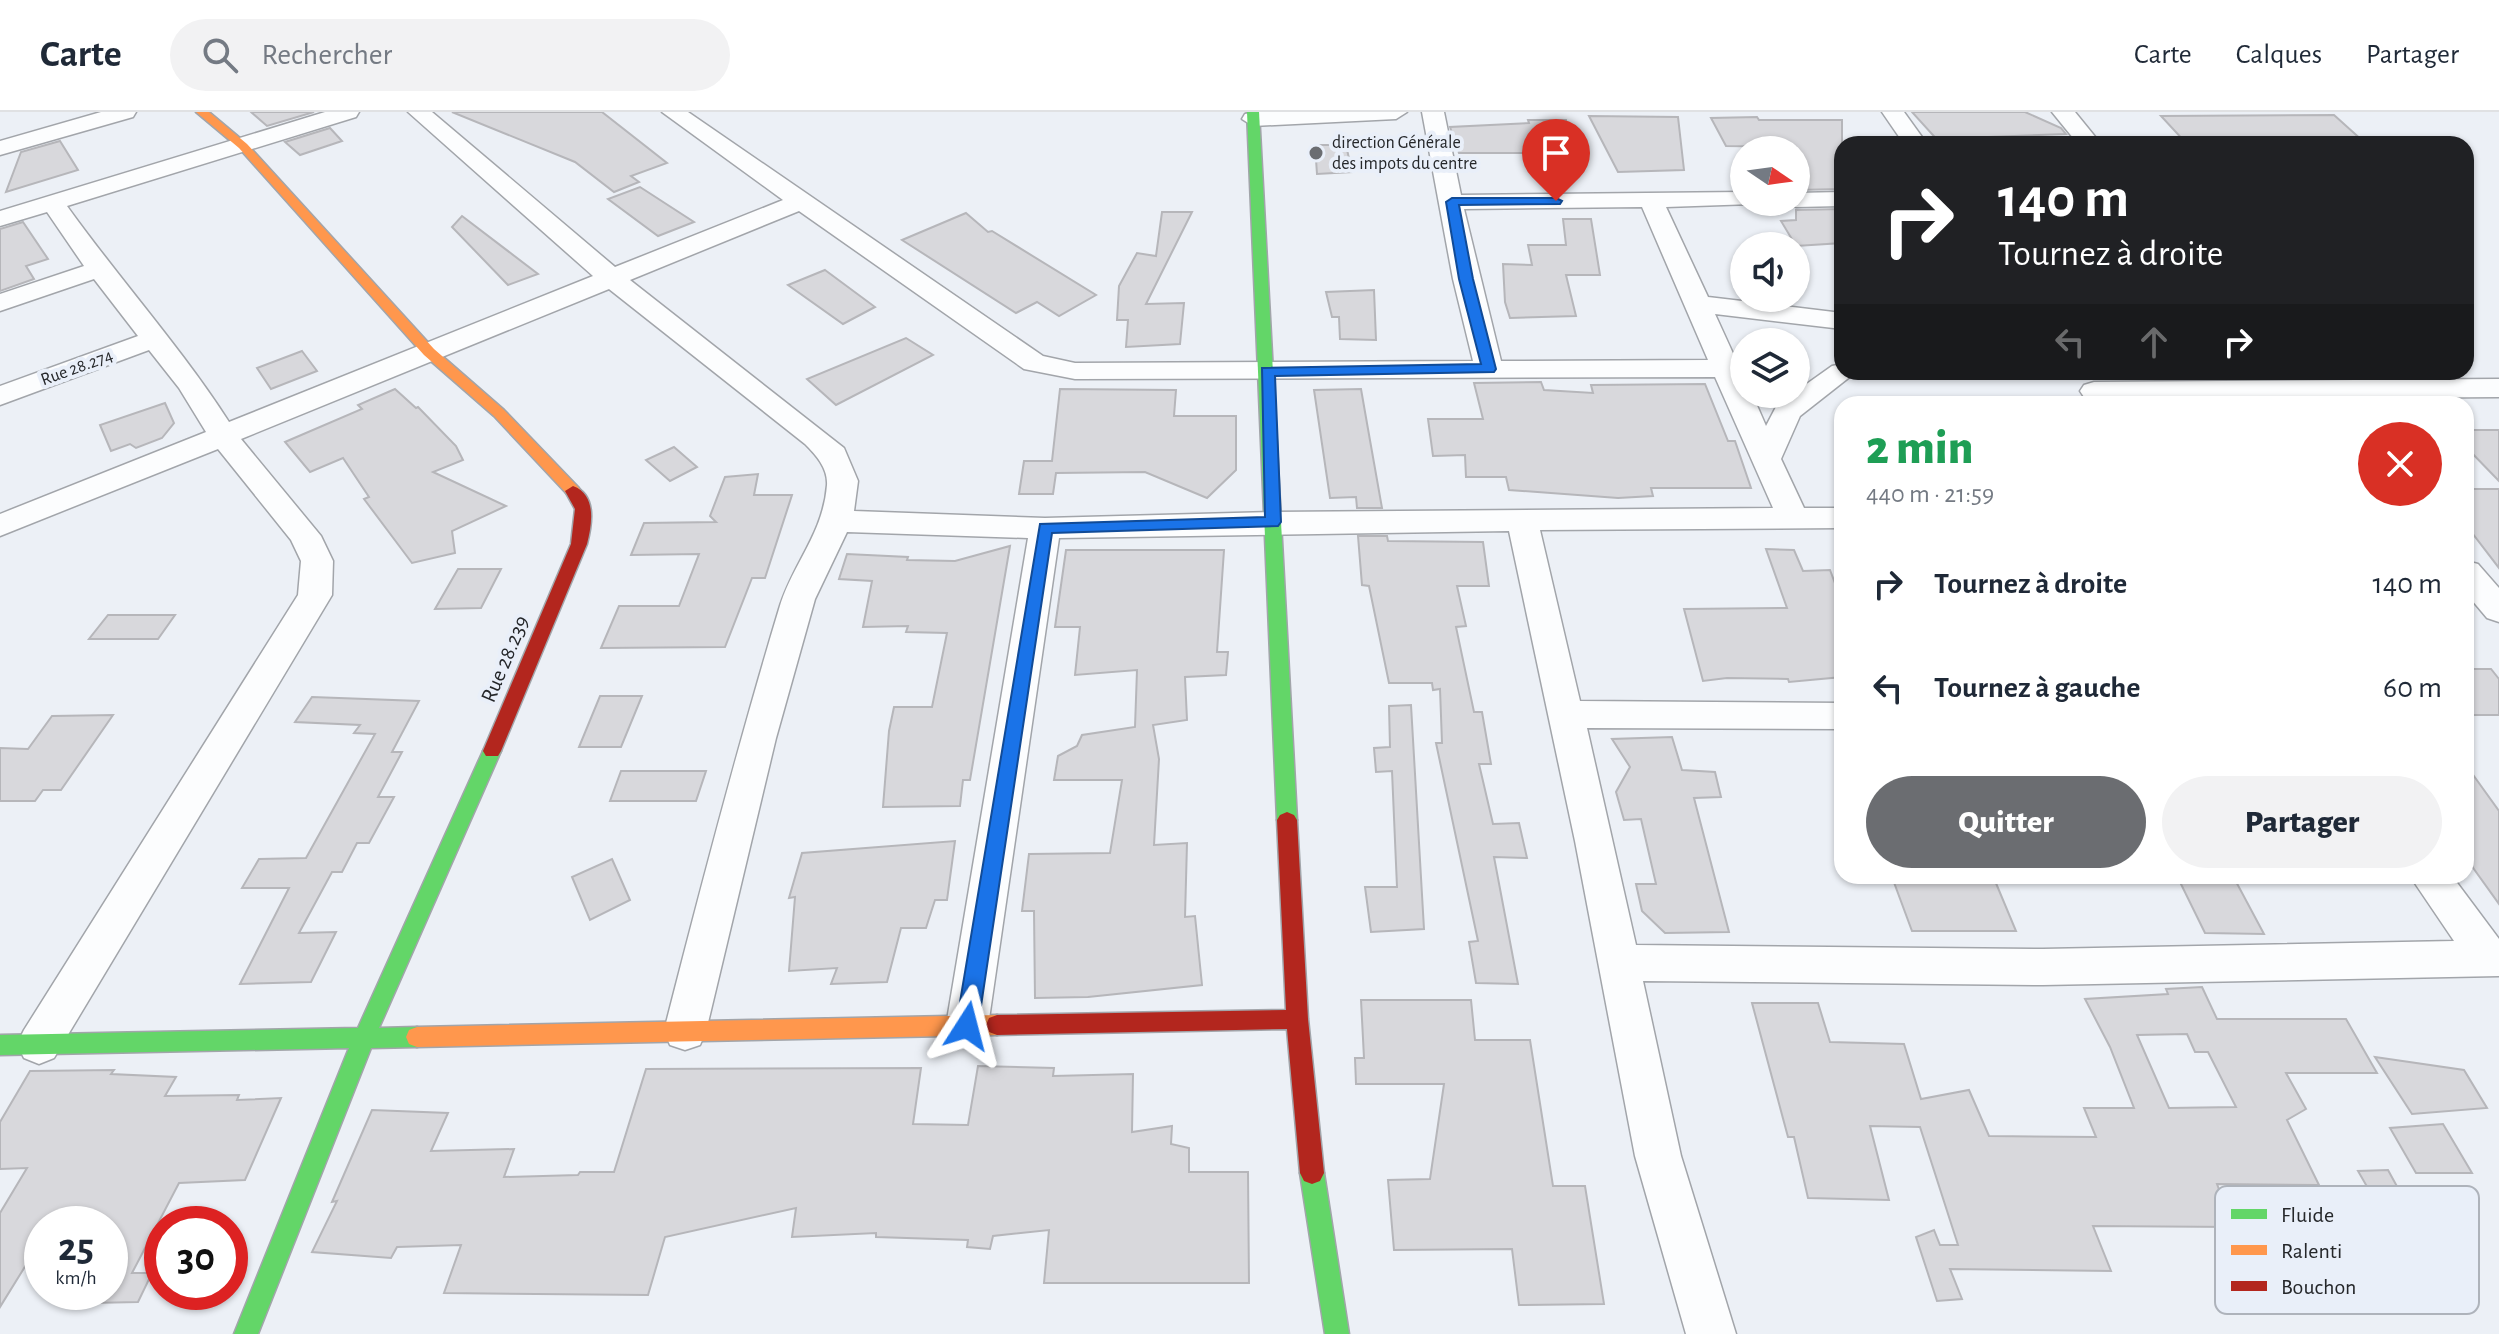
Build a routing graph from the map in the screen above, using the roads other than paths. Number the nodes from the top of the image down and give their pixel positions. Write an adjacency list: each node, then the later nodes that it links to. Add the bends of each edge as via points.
1 (125, 112): 14 (street)
2 (202, 112): 13 (street, Rue 28.239)
3 (348, 112): 13 (street)
4 (419, 112): 24 (street)
5 (673, 112): 19 (street)
6 (1396, 112): 10 (street)
7 (1433, 112): 20 (street)
8 (1893, 112): 11 (street)
9 (2063, 112): 12 (street)
10 (1253, 116): 33 (street)
11 (1910, 136)
12 (2083, 136)
13 (243, 146): 21 (street); 29 (street, Rue 28.239)
14 (0, 148)
15 (1650, 198): 16 (street); 20 (street); 26 (street)
16 (1730, 199)
17 (1834, 199): 18 (street)
18 (1810, 200)
19 (799, 202): 24 (street); 33 (street, via 1034,363 1075,371)
20 (1452, 202): 32 (street)
21 (53, 203): 22 (street); 23 (street)
22 (0, 219)
23 (99, 269): 25 (street); 28 (street)
24 (609, 276): 29 (street); 47 (street, via 833,455 843,481)
25 (0, 303)
26 (1695, 304): 27 (street); 30 (street)
27 (1834, 320)
28 (155, 339): 40 (street, Rue 28.274); 42 (street)
29 (429, 352): 42 (street); 61 (street, Rue 28.239, via 499,413 582,500 585,517 579,544 490,756)
30 (1730, 361)
31 (1730, 367): 32 (street)
32 (1489, 369): 33 (street)
33 (1267, 371): 48 (street)
34 (1810, 372): 35 (street)
35 (1834, 373)
36 (1834, 377): 43 (street, via 1787,411)
37 (2306, 388): 38 (street); 39 (street)
38 (2499, 388)
39 (2092, 389)
40 (0, 396)
41 (1748, 408): 43 (street)
42 (223, 436): 49 (street); 62 (street, via 305,536 317,561 315,595)
43 (1766, 459): 45 (street)
44 (1834, 518): 45 (street)
45 (1793, 519): 46 (street)
46 (1522, 520): 48 (street); 53 (street)
47 (837, 521): 50 (street); 60 (street, via 798,599)
48 (1273, 522): 50 (street); 58 (street)
49 (0, 526)
50 (1045, 528): 59 (street)
51 (2474, 581): 52 (street)
52 (2499, 610)
53 (1564, 714): 54 (street); 57 (street)
54 (1834, 716)
55 (2436, 884): 56 (street)
56 (2494, 958): 57 (street, via 2043,967)
57 (1619, 963): 66 (street, via 1658,1156)
58 (1297, 1019): 59 (street); 65 (street, via 1307,1137)
59 (967, 1026): 60 (street)
60 (685, 1031): 61 (street)
61 (364, 1038): 62 (street); 64 (street, Rue 28.239)
62 (39, 1044): 63 (street)
63 (0, 1045)
64 (246, 1334)
65 (1337, 1334)
66 (1711, 1334)

